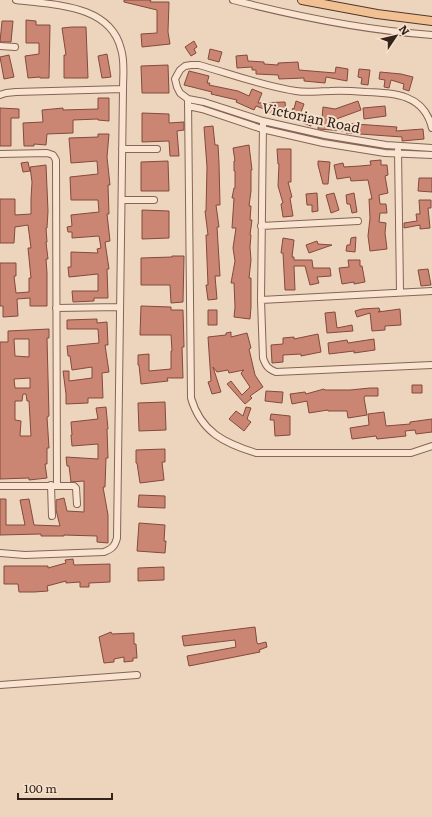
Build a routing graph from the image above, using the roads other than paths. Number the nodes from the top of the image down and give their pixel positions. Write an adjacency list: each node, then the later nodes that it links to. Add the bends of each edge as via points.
1 (16, 0): 8 (street, via 69,7 87,12 104,22 116,35 121,49)
2 (233, 0): 5 (street, via 312,20 375,30)
3 (302, 0): 4 (main road, via 376,14)
4 (432, 21)
5 (432, 34)
6 (0, 46): 7 (street)
7 (15, 47)
8 (124, 89): 9 (street, via 16,92); 17 (street)
9 (0, 95)
10 (188, 99): 11 (street); 12 (street, Victorian Road); 13 (street, via 180,93 176,79 180,70 191,64 299,92 339,90 394,93 420,106)
11 (188, 106): 14 (street, Victorian Road); 32 (street, via 191,398 202,422 223,440 256,453 411,453)
12 (263, 121): 14 (street); 15 (street, Victorian Road, via 325,135)
13 (432, 128)
14 (262, 129): 19 (street, Victorian Road, via 323,143); 25 (street)
15 (397, 146): 16 (street, Victorian Road); 19 (street)
16 (432, 148)
17 (122, 149): 18 (street); 22 (street)
18 (157, 149)
19 (398, 153): 21 (street, Victorian Road); 27 (street)
20 (0, 154): 30 (street, via 47,153 53,155 56,160)
21 (432, 155)
22 (122, 200): 23 (street); 29 (street)
23 (154, 200)
24 (358, 221): 25 (street)
25 (261, 226): 28 (street)
26 (432, 291): 27 (street)
27 (400, 292): 28 (street)
28 (261, 300): 31 (street, via 265,365 276,372)
29 (120, 307): 30 (street); 37 (street, via 115,544 111,550 104,552 25,555)
30 (56, 308): 33 (street)
31 (432, 365)
32 (432, 446)
33 (54, 485): 34 (street); 35 (street, via 74,486); 36 (street)
34 (0, 486)
35 (77, 504)
36 (52, 516)
37 (0, 553)
38 (137, 676): 39 (street)
39 (0, 685)

